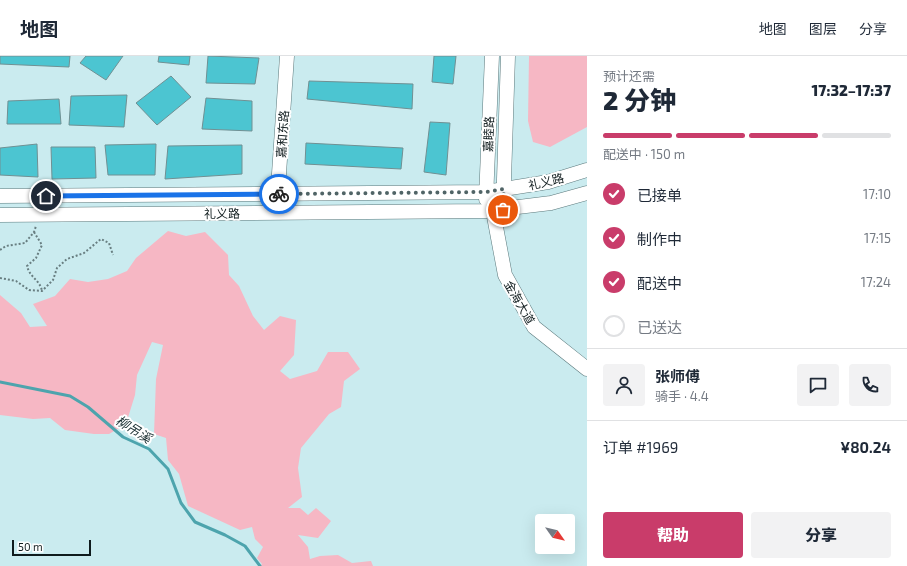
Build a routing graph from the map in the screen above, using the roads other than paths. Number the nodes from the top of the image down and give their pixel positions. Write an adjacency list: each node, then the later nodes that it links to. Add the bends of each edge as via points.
1 (287, 56): 8 (main road, 嘉和东路)
2 (492, 56): 6 (main road, 嘉睦路)
3 (508, 56): 5 (main road, 嘉睦路)
4 (587, 170): 5 (main road, 礼义路, via 548,182)
5 (504, 189): 6 (main road, 礼义路); 10 (main road, 嘉睦路)
6 (486, 192): 8 (main road, 礼义路); 10 (main road, 嘉睦路)
7 (587, 193): 10 (main road, 礼义路, via 551,203)
8 (277, 194): 9 (main road, 礼义路); 11 (main road, 嘉和东路)
9 (0, 196)
10 (494, 211): 11 (main road, 礼义路); 13 (main road, 金海大道, via 505,274 534,327)
11 (277, 212): 12 (main road, 礼义路)
12 (0, 215)
13 (587, 369)

